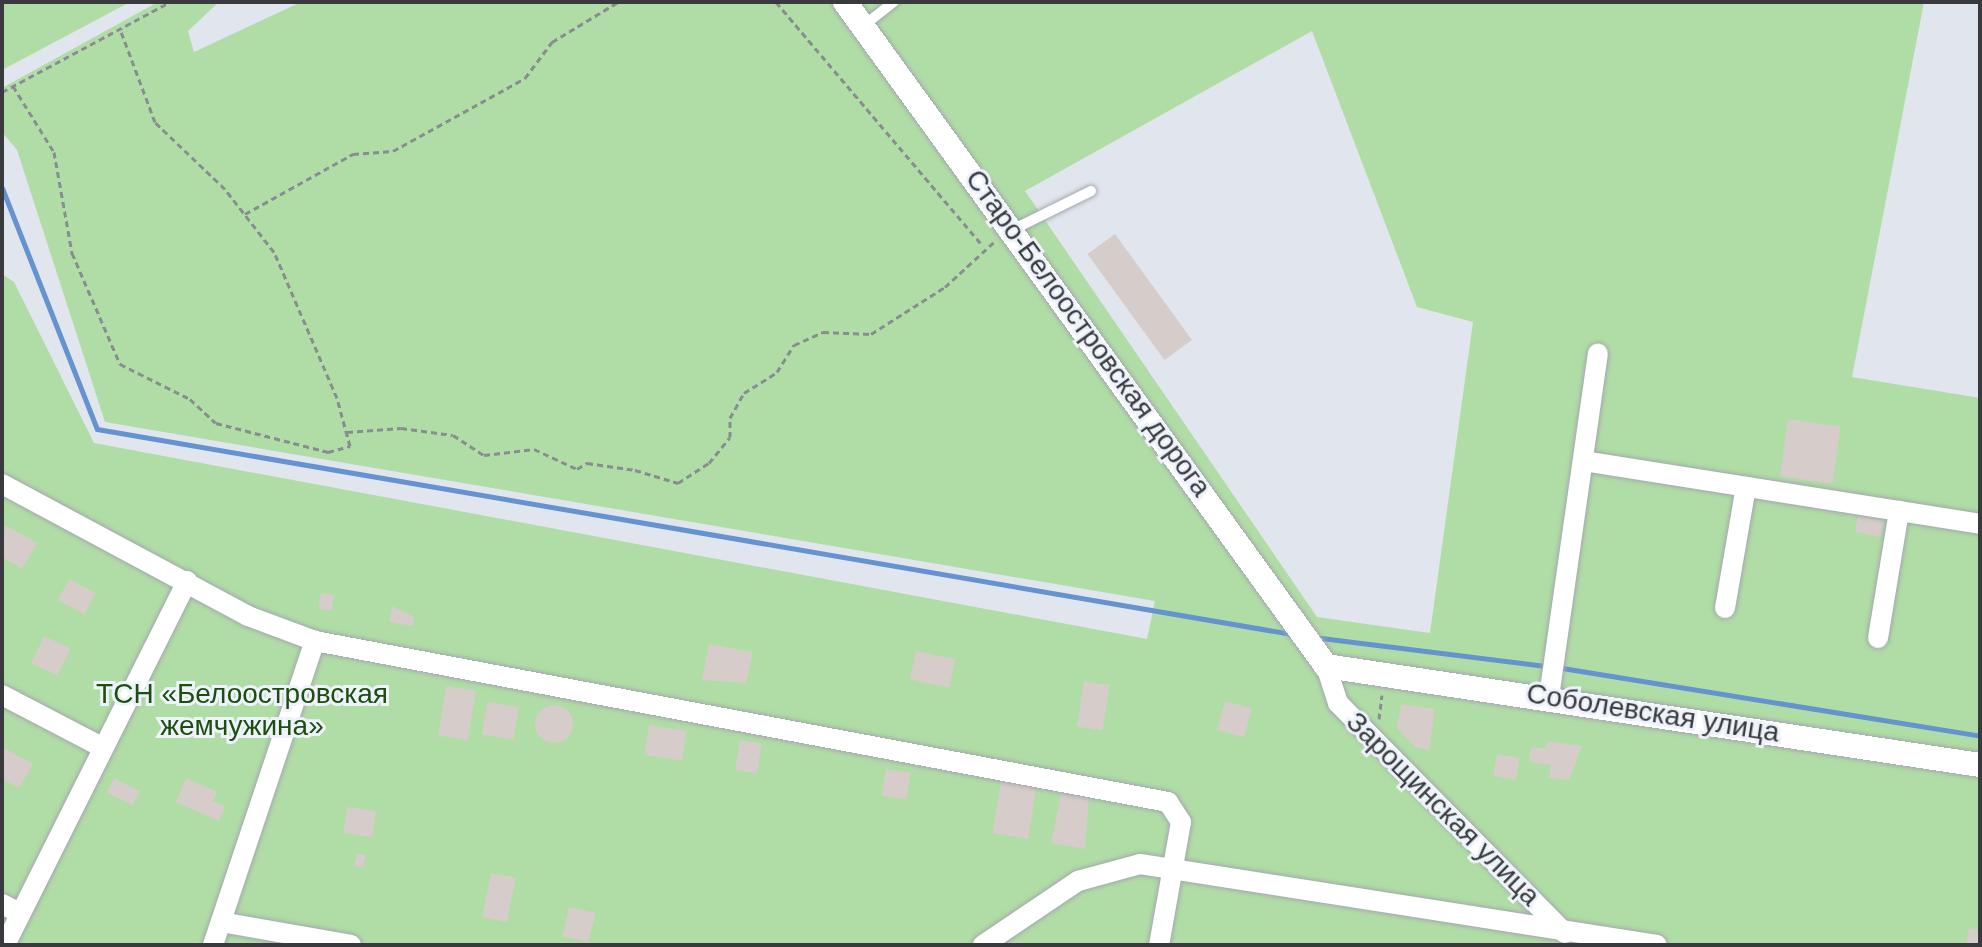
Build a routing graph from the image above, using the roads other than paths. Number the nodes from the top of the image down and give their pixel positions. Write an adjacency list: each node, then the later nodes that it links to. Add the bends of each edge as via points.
1 (845, 2): 3 (street, Старо-Белоостровская дорога)
2 (894, 2): 3 (lane)
3 (863, 26): 5 (street, Старо-Белоостровская дорога)
4 (1091, 191): 5 (lane)
5 (1014, 229): 16 (street, Старо-Белоостровская дорога)
6 (1598, 353): 7 (street)
7 (1583, 461): 9 (street); 18 (street)
8 (2, 484): 12 (street)
9 (1746, 487): 10 (street); 13 (street)
10 (1899, 511): 11 (street); 14 (street)
11 (1980, 524)
12 (187, 581): 15 (street, via 248,616); 19 (street)
13 (1725, 608)
14 (1878, 638)
15 (315, 641): 21 (street, via 1168,802 1181,822); 23 (street)
16 (1326, 666): 18 (street, Соболевская улица); 24 (street, Зарощинская улица, via 1338,703)
17 (2, 695): 19 (street)
18 (1549, 697): 20 (street, Соболевская улица)
19 (102, 747): 22 (street)
20 (1980, 765)
21 (1174, 867): 24 (street); 28 (street, via 1140,864 1078,881); 29 (street)
22 (11, 909): 25 (street)
23 (221, 922): 26 (street); 27 (street)
24 (1569, 938): 30 (street)
25 (5, 945)
26 (213, 945)
27 (351, 945)
28 (983, 945)
29 (1159, 945)
30 (1657, 945)

